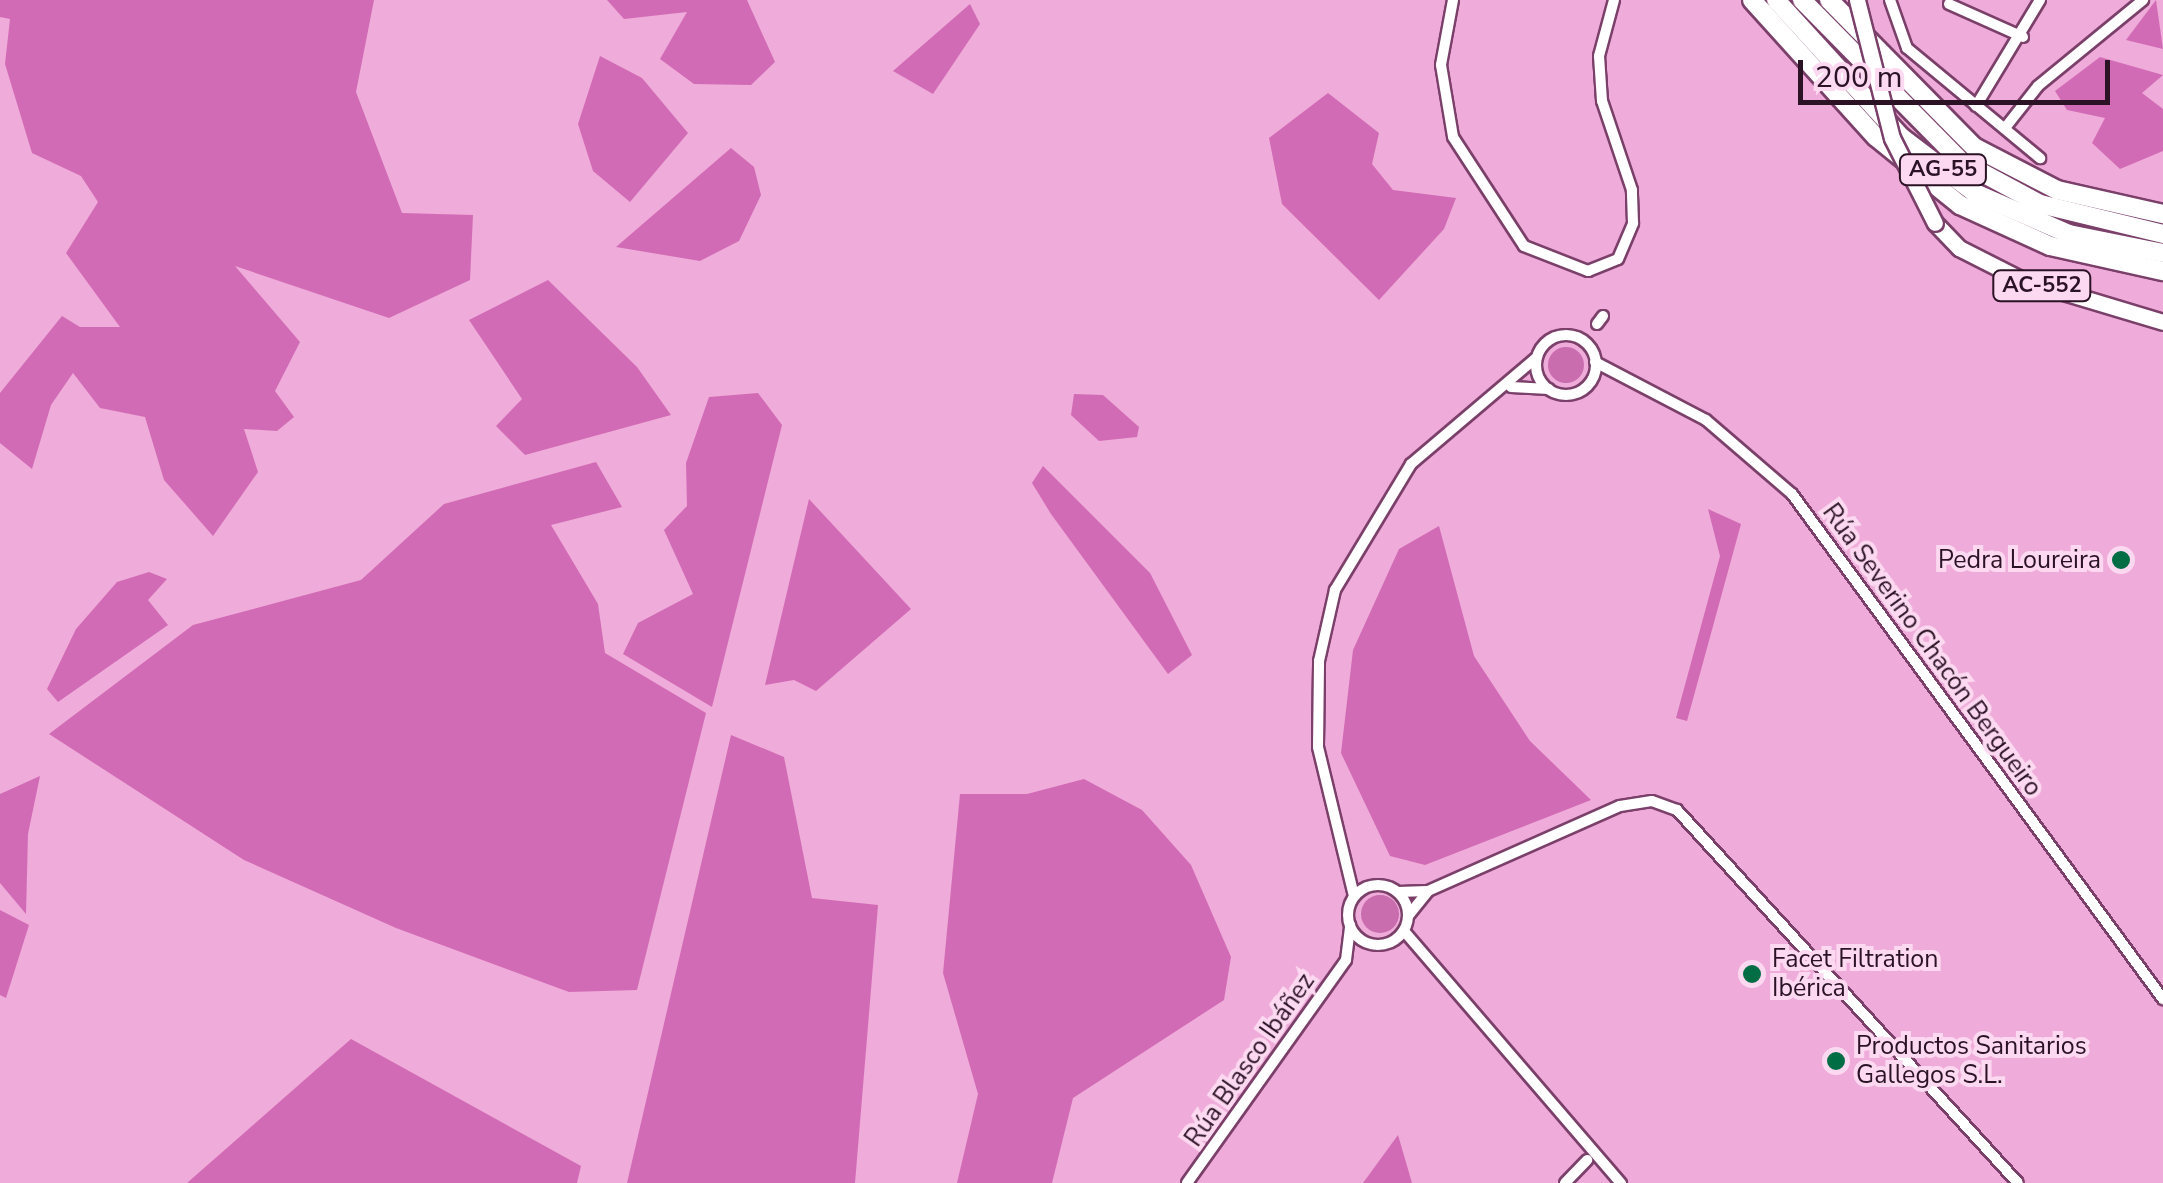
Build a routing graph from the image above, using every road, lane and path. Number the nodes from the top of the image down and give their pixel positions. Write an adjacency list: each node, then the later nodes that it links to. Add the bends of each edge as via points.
1 (1453, 0): 2 (street, via 1441,65 1452,137 1524,246 1588,271 1618,259 1632,223 1632,190 1602,101 1598,56)
2 (1614, 0)
3 (1752, 0): 19 (highway, via 1876,137 1960,205 2050,246)
4 (1776, 0): 18 (highway, AG-55, via 1901,137 1975,192 2069,234)
5 (1802, 0): 17 (highway, AG-55, via 1962,162 2056,210)
6 (1829, 0): 16 (highway, via 1974,147 2057,190)
7 (1857, 0): 20 (main road, AC-552, bridge, via 1892,138 1936,223 1959,248 2020,279)
8 (1890, 0): 13 (street, via 1907,48)
9 (2040, 0): 12 (street)
10 (2143, 0): 14 (street, via 2038,86)
11 (1949, 4): 12 (street)
12 (2023, 36): 13 (street)
13 (1976, 106): 14 (street)
14 (2005, 128): 15 (street)
15 (2040, 158)
16 (2163, 214)
17 (2163, 234)
18 (2163, 253)
19 (2163, 271)
20 (2163, 322)
21 (1537, 357): 22 (street, via 1566,335 1586,343); 25 (street); 26 (street)
22 (1596, 362): 23 (street); 24 (street, Rúa Severino Chacón Bergueiro)
23 (1592, 379): 24 (street, Rúa Severino Chacón Bergueiro); 26 (street, via 1578,392)
24 (1620, 381): 38 (street, Rúa Severino Chacón Bergueiro, via 1706,420 1792,494)
25 (1511, 387): 26 (street); 27 (street, via 1411,464 1335,590 1319,661 1318,747)
26 (1549, 389)
27 (1354, 869): 28 (street); 31 (street)
28 (1376, 885): 29 (street); 31 (street)
29 (1398, 892): 30 (street); 32 (street)
30 (1428, 892): 32 (street); 43 (street, via 1620,806 1652,801 1677,810)
31 (1354, 896): 33 (street)
32 (1408, 916): 34 (street)
33 (1350, 925): 35 (street); 37 (street, Rúa Blasco Ibáñez)
34 (1404, 931): 35 (street); 36 (street)
35 (1385, 943): 36 (street); 37 (street, Rúa Blasco Ibáñez)
36 (1416, 956): 42 (street)
37 (1346, 960): 40 (street, Rúa Blasco Ibáñez)
38 (2163, 999)
39 (1587, 1160): 41 (street)
40 (1187, 1183)
41 (1565, 1183)
42 (1622, 1183)
43 (2018, 1183)

